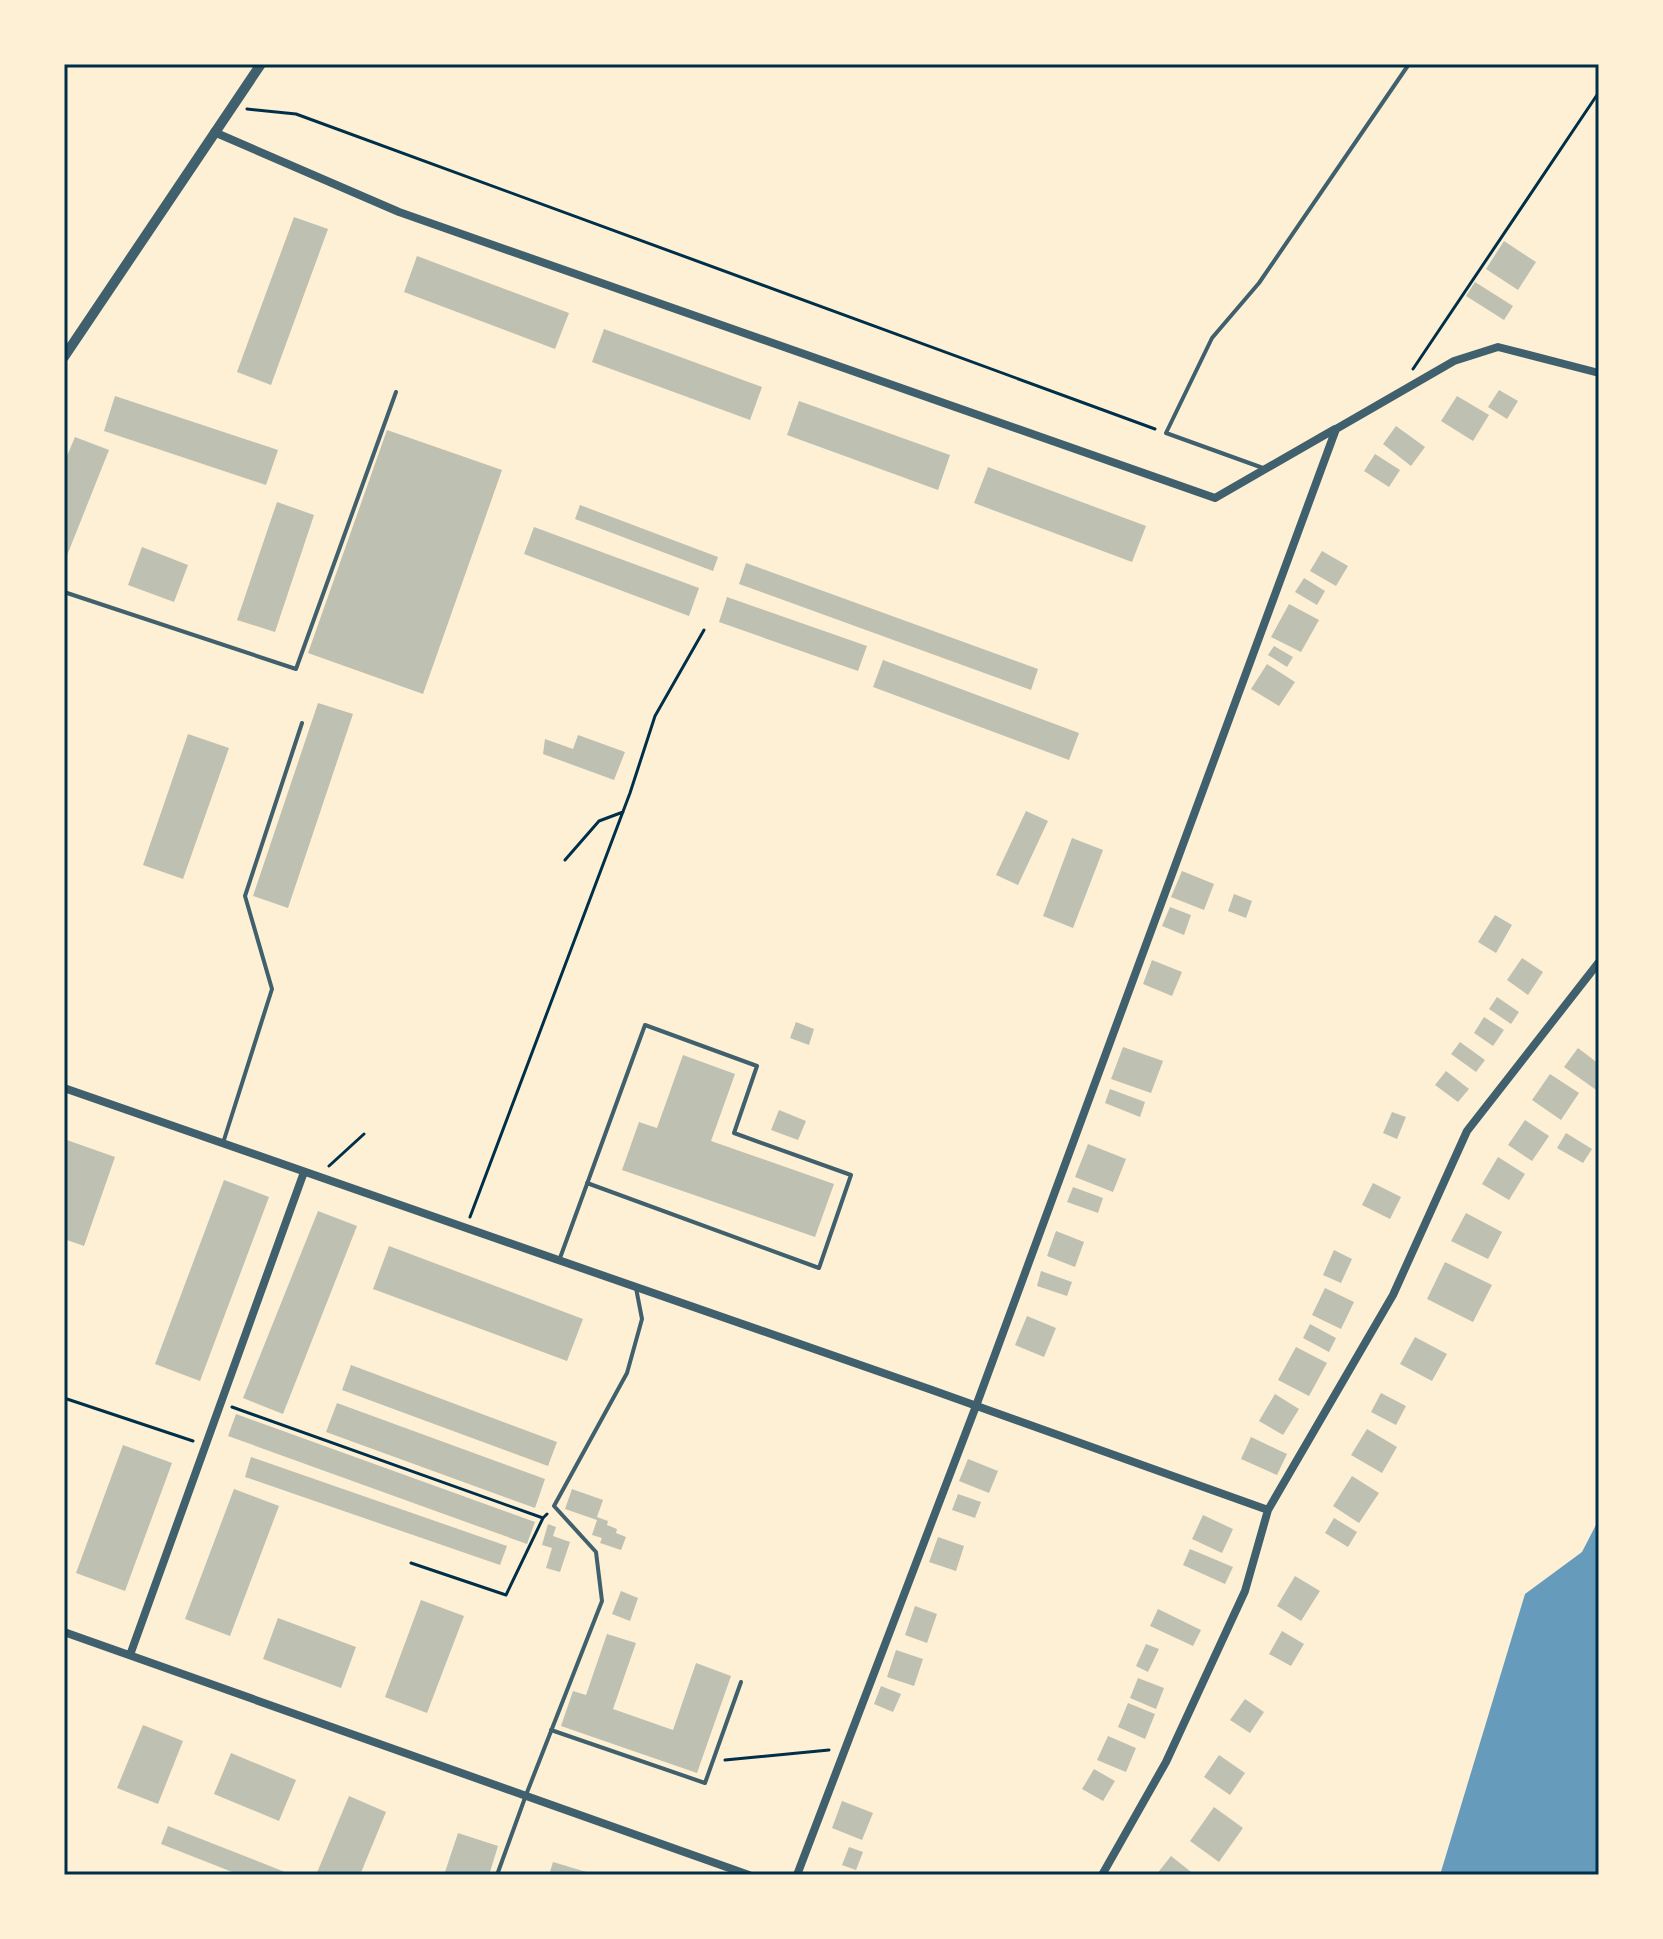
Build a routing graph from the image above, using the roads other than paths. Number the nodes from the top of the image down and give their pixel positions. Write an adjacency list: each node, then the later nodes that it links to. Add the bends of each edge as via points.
1 (261, 64): 3 (street)
2 (1409, 64): 8 (lane, via 1259,283 1212,338 1166,433)
3 (214, 132): 4 (street); 8 (street, via 399,212 1215,498)
4 (64, 357)
5 (1599, 373): 7 (street, via 1498,347 1454,361)
6 (396, 392): 9 (lane, via 296,669)
7 (1336, 429): 8 (street); 18 (street)
8 (1265, 469)
9 (64, 592)
10 (302, 723): 13 (lane, via 245,896 272,989)
11 (1599, 962): 19 (street, via 1467,1131 1393,1295)
12 (64, 1088): 13 (street)
13 (223, 1143): 14 (street)
14 (304, 1172): 16 (street); 21 (street)
15 (587, 1183): 15 (lane, via 645,1025 757,1066 734,1133 851,1175 819,1268); 16 (lane)
16 (559, 1261): 17 (street)
17 (636, 1288): 18 (street); 23 (lane, via 642,1319 627,1373 554,1506 596,1552 602,1601)
18 (976, 1406): 19 (street); 27 (street)
19 (1268, 1510): 28 (street, via 1245,1591 1166,1762)
20 (64, 1632): 21 (street)
21 (130, 1655): 24 (street)
22 (741, 1682): 23 (lane, via 705,1783)
23 (551, 1730): 24 (lane)
24 (526, 1795): 25 (lane); 26 (street)
25 (497, 1875)
26 (749, 1875)
27 (797, 1875)
28 (1102, 1875)

